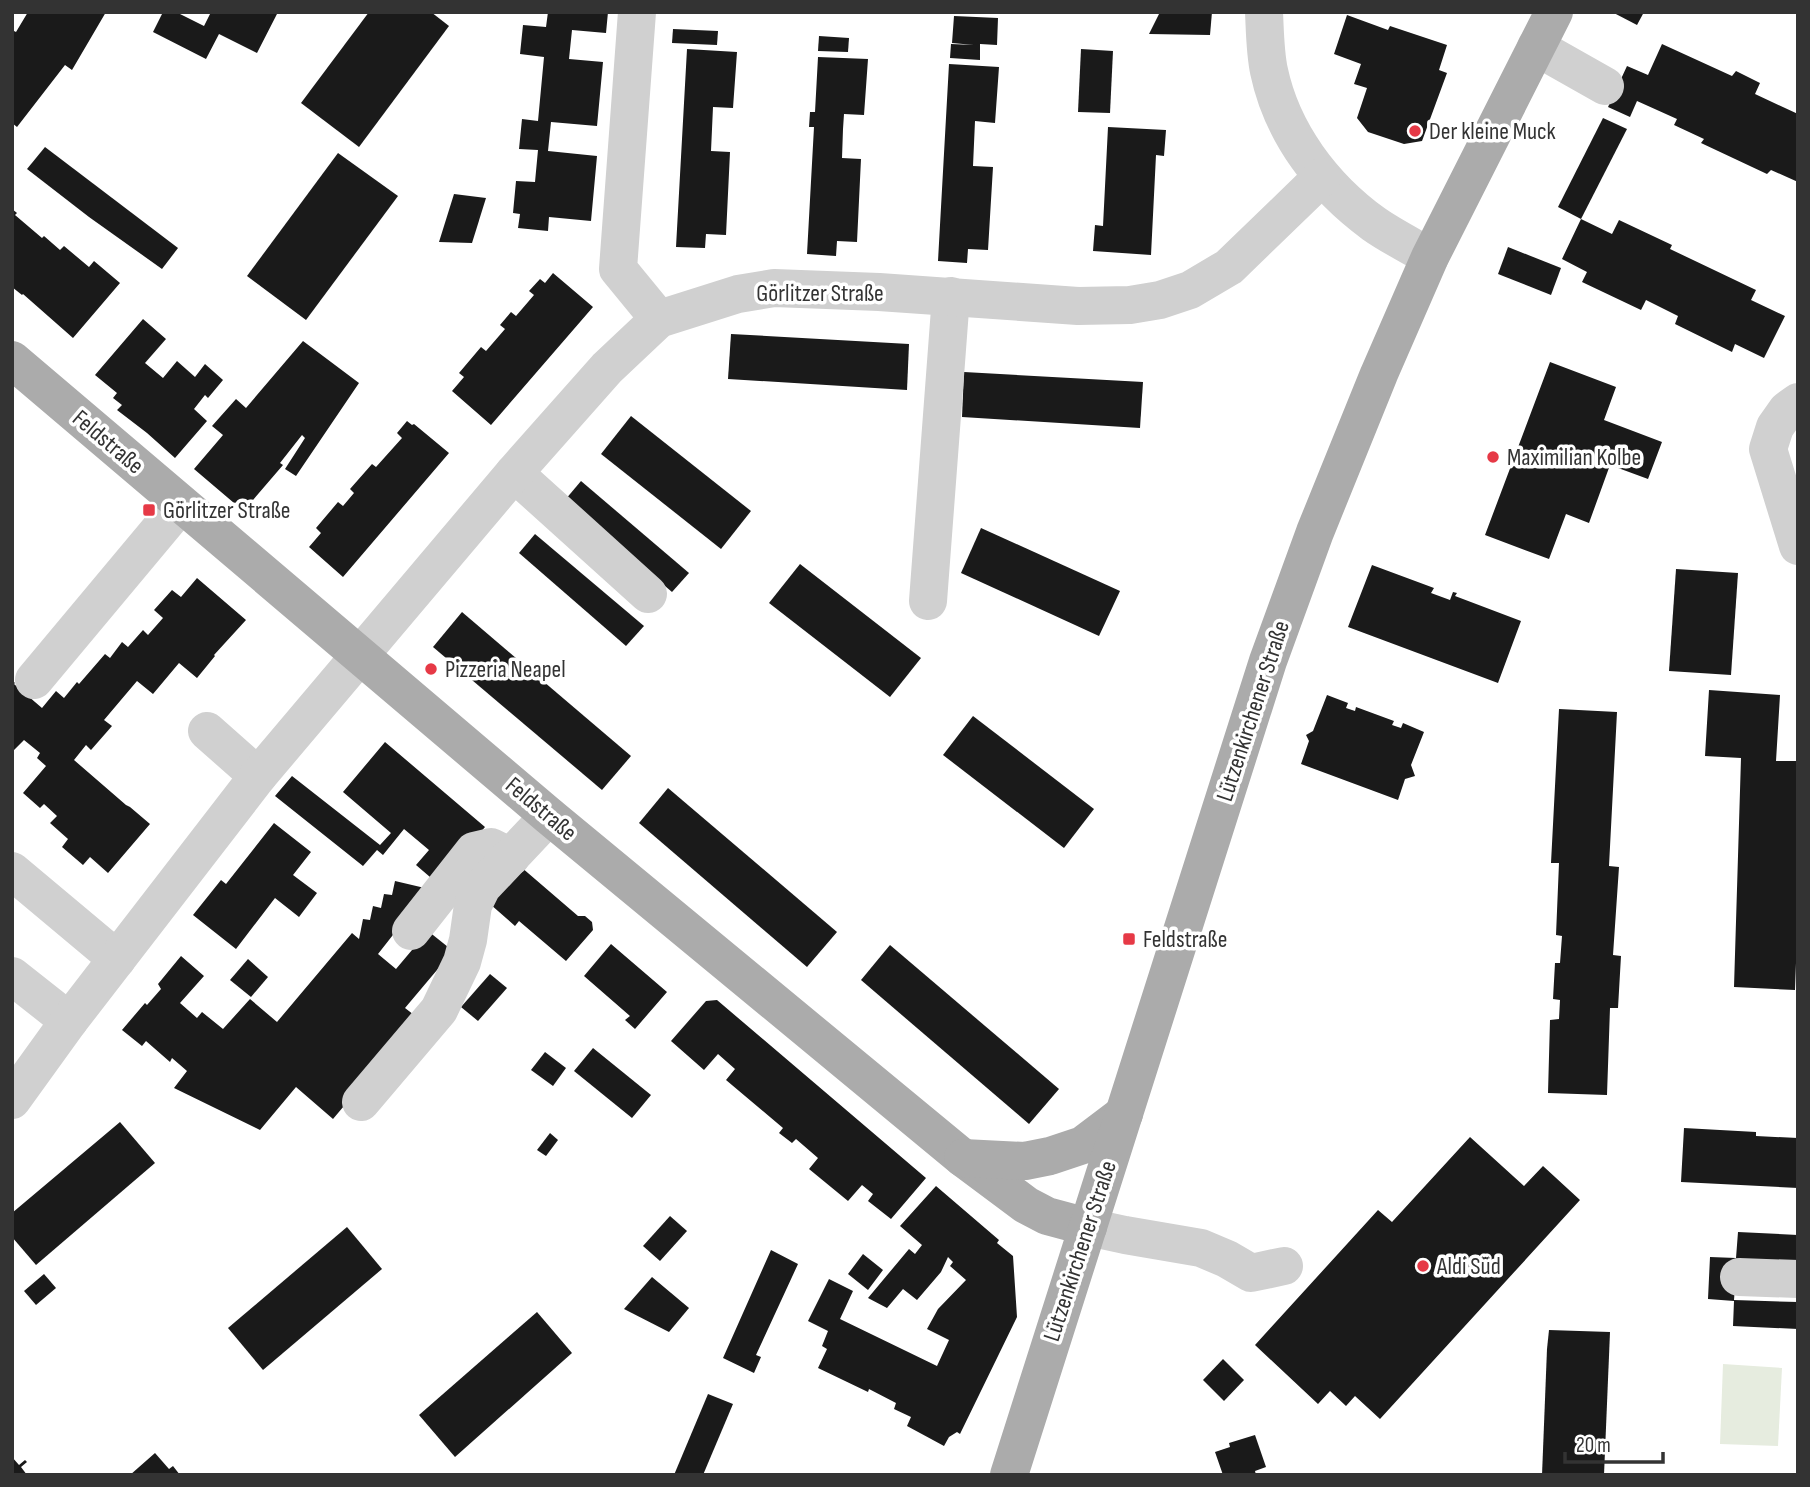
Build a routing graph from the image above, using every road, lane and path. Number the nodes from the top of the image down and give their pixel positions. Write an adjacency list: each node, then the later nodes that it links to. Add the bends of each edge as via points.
1 (637, 12): 9 (street, via 618,270)
2 (1264, 12): 6 (street, via 1265,42 1278,102 1291,132)
3 (1553, 12): 4 (main road, Lützenkirchener Straße)
4 (1536, 47): 5 (street); 7 (main road, Lützenkirchener Straße)
5 (1605, 86)
6 (1322, 177): 7 (street, via 1375,225); 8 (street, Görlitzer Straße, via 1229,267 1190,290 1160,300 1078,306)
7 (1430, 257): 30 (main road, Lützenkirchener Straße, via 1325,507 1268,661)
8 (951, 296): 9 (street, Görlitzer Straße, via 774,288 738,294); 16 (street)
9 (659, 319): 12 (street, Görlitzer Straße, via 607,368)
10 (12, 361): 13 (main road, Feldstraße)
11 (1798, 402): 14 (street, via 1775,427 1768,449)
12 (514, 473): 15 (street); 17 (street, Görlitzer Straße)
13 (181, 504): 17 (main road, Feldstraße); 18 (street)
14 (1798, 546)
15 (648, 594)
16 (928, 601)
17 (360, 655): 20 (street, Görlitzer Straße); 21 (main road, Feldstraße)
18 (34, 680)
19 (206, 731): 20 (street)
20 (258, 776): 25 (street, Görlitzer Straße)
21 (549, 816): 22 (street); 31 (main road, Feldstraße)
22 (511, 857): 24 (street, via 491,847 474,851); 29 (street, via 482,887 473,905 462,962 439,1010)
23 (12, 871): 25 (street)
24 (411, 931)
25 (117, 959): 27 (street, Görlitzer Straße)
26 (12, 976): 27 (street)
27 (69, 1021): 28 (street, Görlitzer Straße)
28 (12, 1100)
29 (361, 1102)
30 (1124, 1114): 31 (main road, via 1083,1145 1050,1156 1026,1161); 32 (main road, Lützenkirchener Straße)
31 (963, 1158): 32 (main road, Feldstraße, via 1026,1205)
32 (1088, 1227): 33 (street, via 1201,1248 1251,1273); 36 (main road, Lützenkirchener Straße)
33 (1284, 1265)
34 (1740, 1276): 35 (street)
35 (1798, 1279)
36 (1009, 1475)

